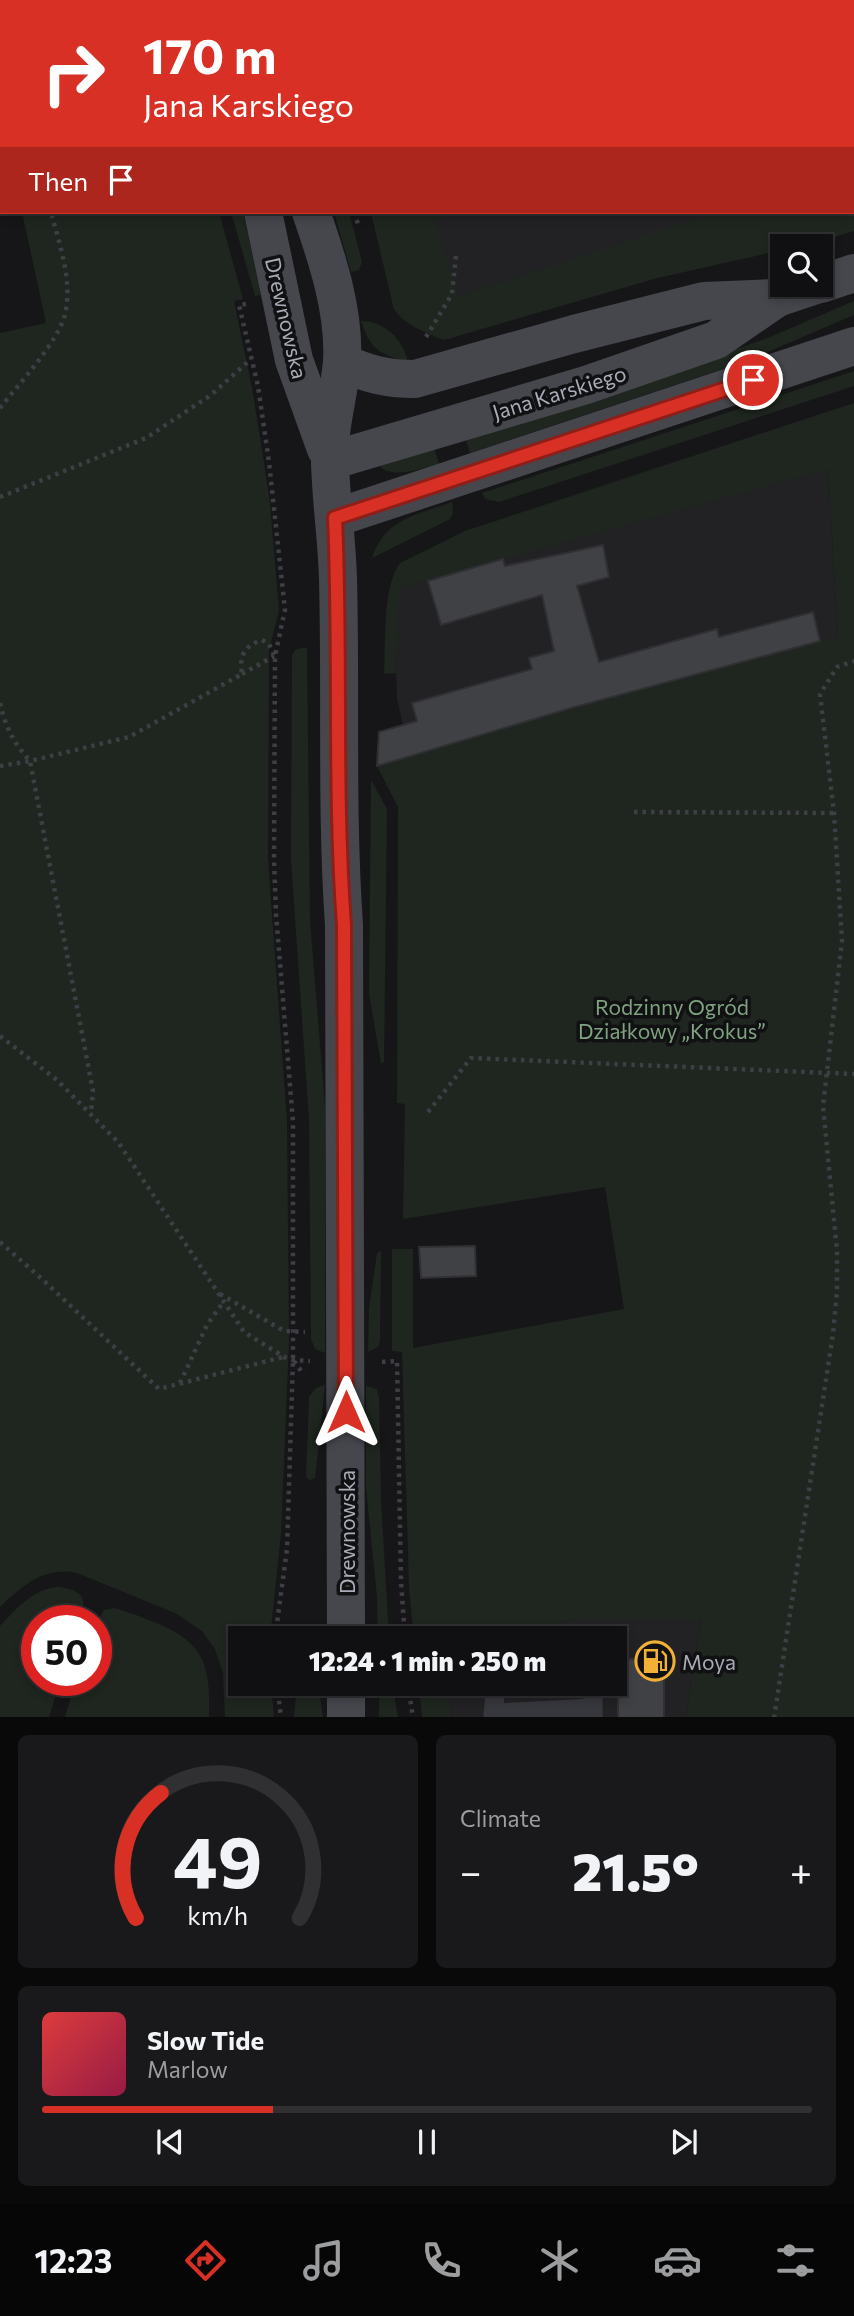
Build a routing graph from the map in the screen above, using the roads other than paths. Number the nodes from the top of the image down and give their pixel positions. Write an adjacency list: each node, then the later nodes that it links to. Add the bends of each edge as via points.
1 (263, 214): 9 (main road, Drewnowska, via 294,360)
2 (312, 214): 8 (main road, Drewnowska, via 337,310)
3 (854, 273): 4 (main road, Jana Karskiego)
4 (833, 279)
5 (780, 297): 6 (main road, Jana Karskiego)
6 (777, 298): 8 (main road, Jana Karskiego, via 704,302 415,379 375,376); 9 (main road, Jana Karskiego, via 716,340 586,385)
7 (854, 346): 10 (main road)
8 (342, 362): 9 (main road, Drewnowska)
9 (330, 461): 10 (main road, Drewnowska)
10 (335, 518): 11 (main road, Drewnowska, via 344,925)
11 (346, 1626)
12 (346, 1696): 16 (main road)
13 (495, 1696): 15 (lane)
14 (593, 1713): 15 (lane)
15 (493, 1715)
16 (346, 1717)

